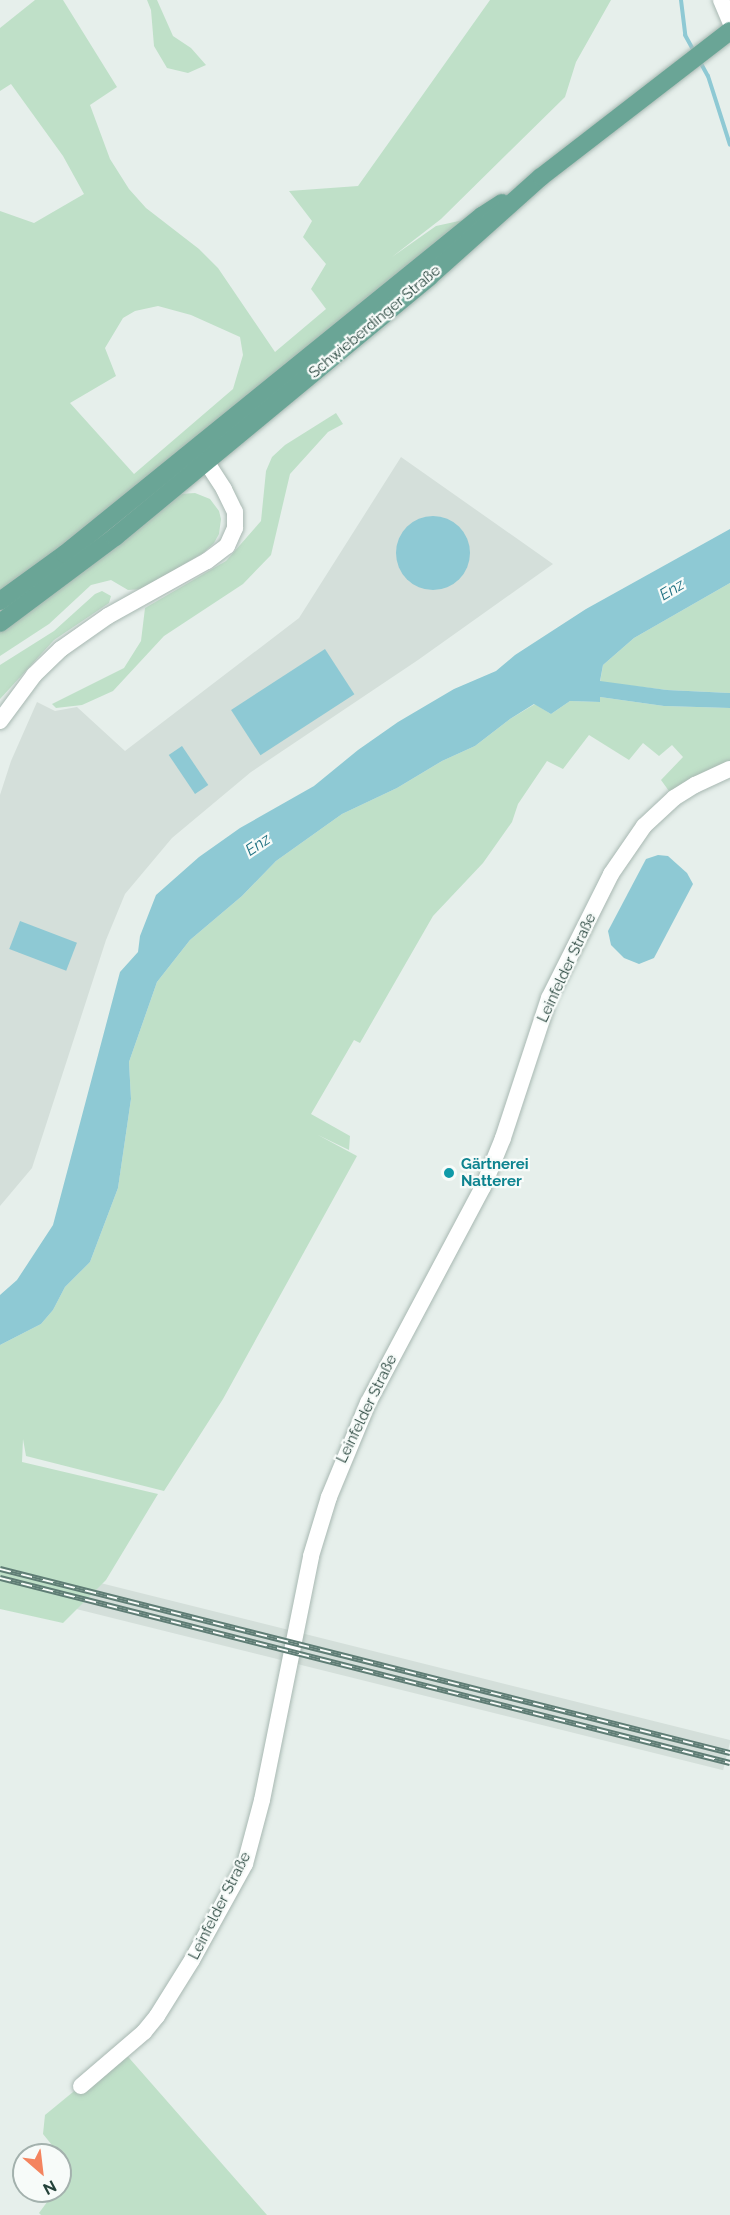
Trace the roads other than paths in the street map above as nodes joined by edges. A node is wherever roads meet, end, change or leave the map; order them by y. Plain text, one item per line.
1 (721, 0) edge
2 (730, 21) edge
3 (730, 31) edge
4 (541, 177) junction
5 (202, 454) junction
6 (0, 601) edge
7 (0, 623) edge
8 (0, 721) edge
9 (730, 769) edge
10 (81, 2086) dead end

1 - 2 street
3 - 4 main road, Schwieberdinger Straße
4 - 5 main road, Schwieberdinger Straße
4 - 5 main road, Schwieberdinger Straße
5 - 6 main road
5 - 7 main road, Schwieberdinger Straße
5 - 8 street
9 - 10 street, Leinfelder Straße

